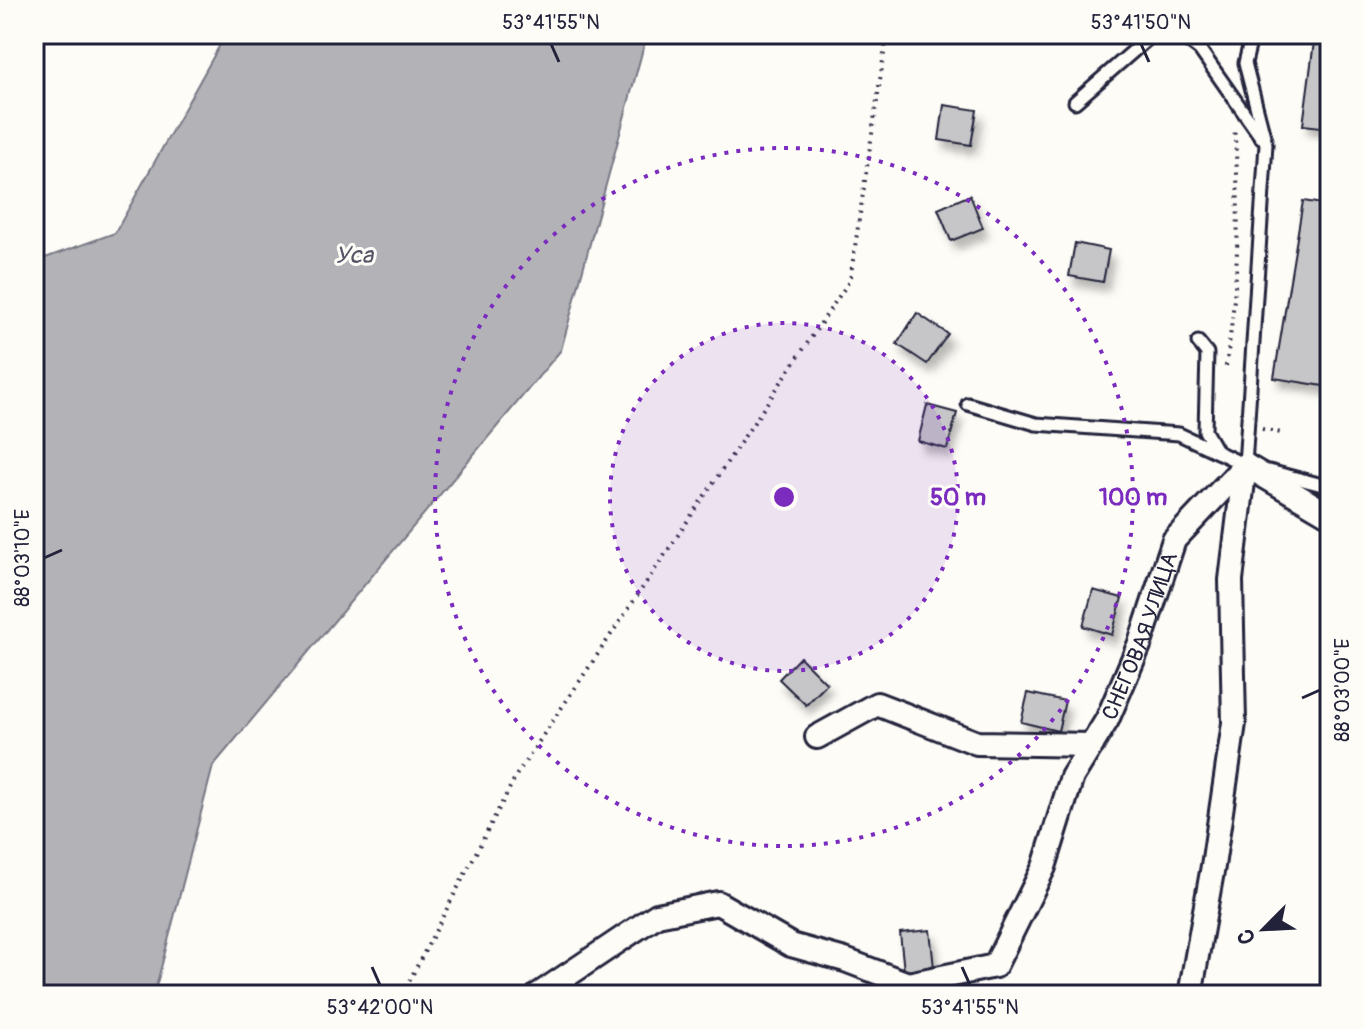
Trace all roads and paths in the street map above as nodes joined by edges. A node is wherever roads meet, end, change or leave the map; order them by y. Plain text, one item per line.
1 (887, 34) edge
2 (1153, 34) edge
3 (1179, 34) edge
4 (1252, 34) edge
5 (1226, 87) junction
6 (1075, 102) dead end
7 (1266, 144) junction
8 (1198, 342) dead end
9 (1224, 379) dead end
10 (968, 404) dead end
11 (1248, 416) junction
12 (1281, 433) dead end
13 (1218, 452) junction
14 (1245, 465) junction
15 (1330, 487) edge
16 (1330, 515) edge
17 (817, 737) dead end
18 (1092, 745) junction
19 (906, 990) edge
20 (402, 995) edge
21 (538, 995) edge
22 (1190, 995) edge

1 - 20 path
2 - 6 lane
3 - 5 lane
4 - 7 lane
5 - 7 lane
5 - 9 path
7 - 11 lane
8 - 13 lane
10 - 13 lane
11 - 12 path
11 - 14 lane
13 - 14 lane
14 - 15 lane
14 - 16 street
14 - 18 street, СНЕГОВАЯ УЛИЦА
14 - 22 street
17 - 18 street
18 - 19 street, СНЕГОВАЯ УЛИЦА
19 - 21 street, СНЕГОВАЯ УЛИЦА

